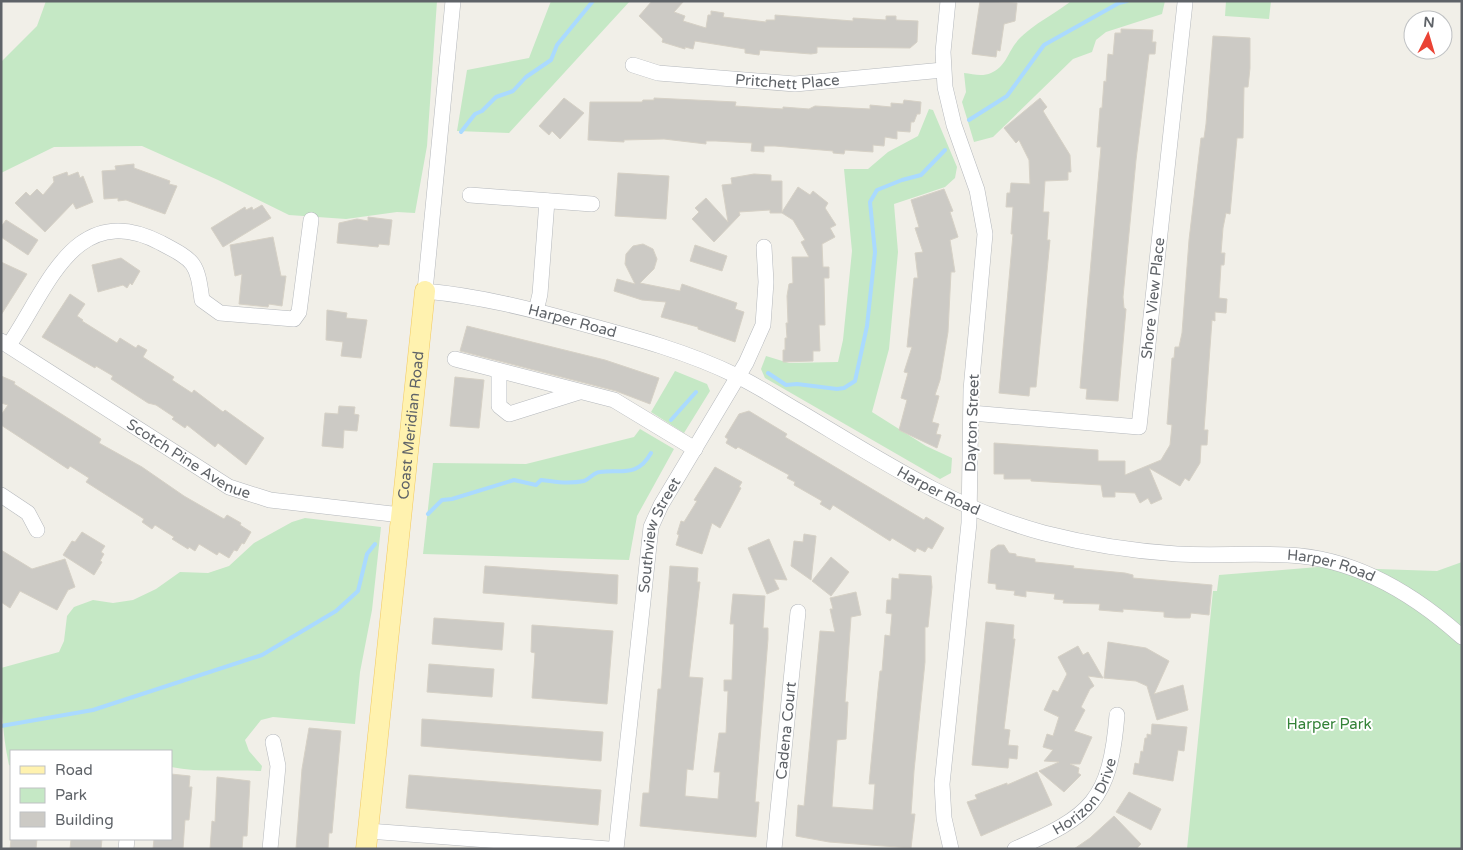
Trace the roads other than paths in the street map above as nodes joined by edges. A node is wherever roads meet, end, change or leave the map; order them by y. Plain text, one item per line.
1 (453, 1) edge
2 (948, 1) edge
3 (1185, 3) dead end
4 (633, 65) dead end
5 (942, 70) junction
6 (470, 195) dead end
7 (546, 201) junction
8 (592, 204) dead end
9 (311, 220) dead end
10 (764, 247) dead end
11 (425, 291) junction
12 (536, 311) junction
13 (5, 343) edge
14 (455, 359) dead end
15 (500, 371) junction
16 (739, 377) junction
17 (579, 392) junction
18 (971, 413) junction
19 (695, 449) junction
20 (1, 495) edge
21 (968, 507) junction
22 (401, 514) junction
23 (37, 530) dead end
24 (798, 612) dead end
25 (1462, 637) edge
26 (1117, 715) dead end
27 (273, 742) dead end
28 (367, 840) edge
29 (270, 849) edge
30 (610, 849) edge
31 (616, 849) edge
32 (774, 849) edge
33 (951, 849) edge
34 (1015, 849) edge

1 - 11 street, Coast Meridian Road
2 - 5 street, Dayton Street
3 - 18 street, Shore View Place
4 - 5 street, Pritchett Place
5 - 18 street, Dayton Street
6 - 7 street
7 - 8 street
7 - 12 street
9 - 13 street
10 - 16 street, Southview Street
11 - 12 street, Harper Road
11 - 22 main road, Coast Meridian Road
12 - 16 street, Harper Road
13 - 22 street, Scotch Pine Avenue
14 - 15 street
15 - 17 street
15 - 17 street
16 - 19 street, Southview Street
16 - 21 street, Harper Road
17 - 19 street
18 - 21 street, Dayton Street
19 - 31 street, Southview Street
20 - 23 street
21 - 25 street, Harper Road
21 - 33 street, Dayton Street
22 - 28 main road, Coast Meridian Road
24 - 32 street, Cadena Court
26 - 34 street, Horizon Drive
27 - 29 street
28 - 30 street

